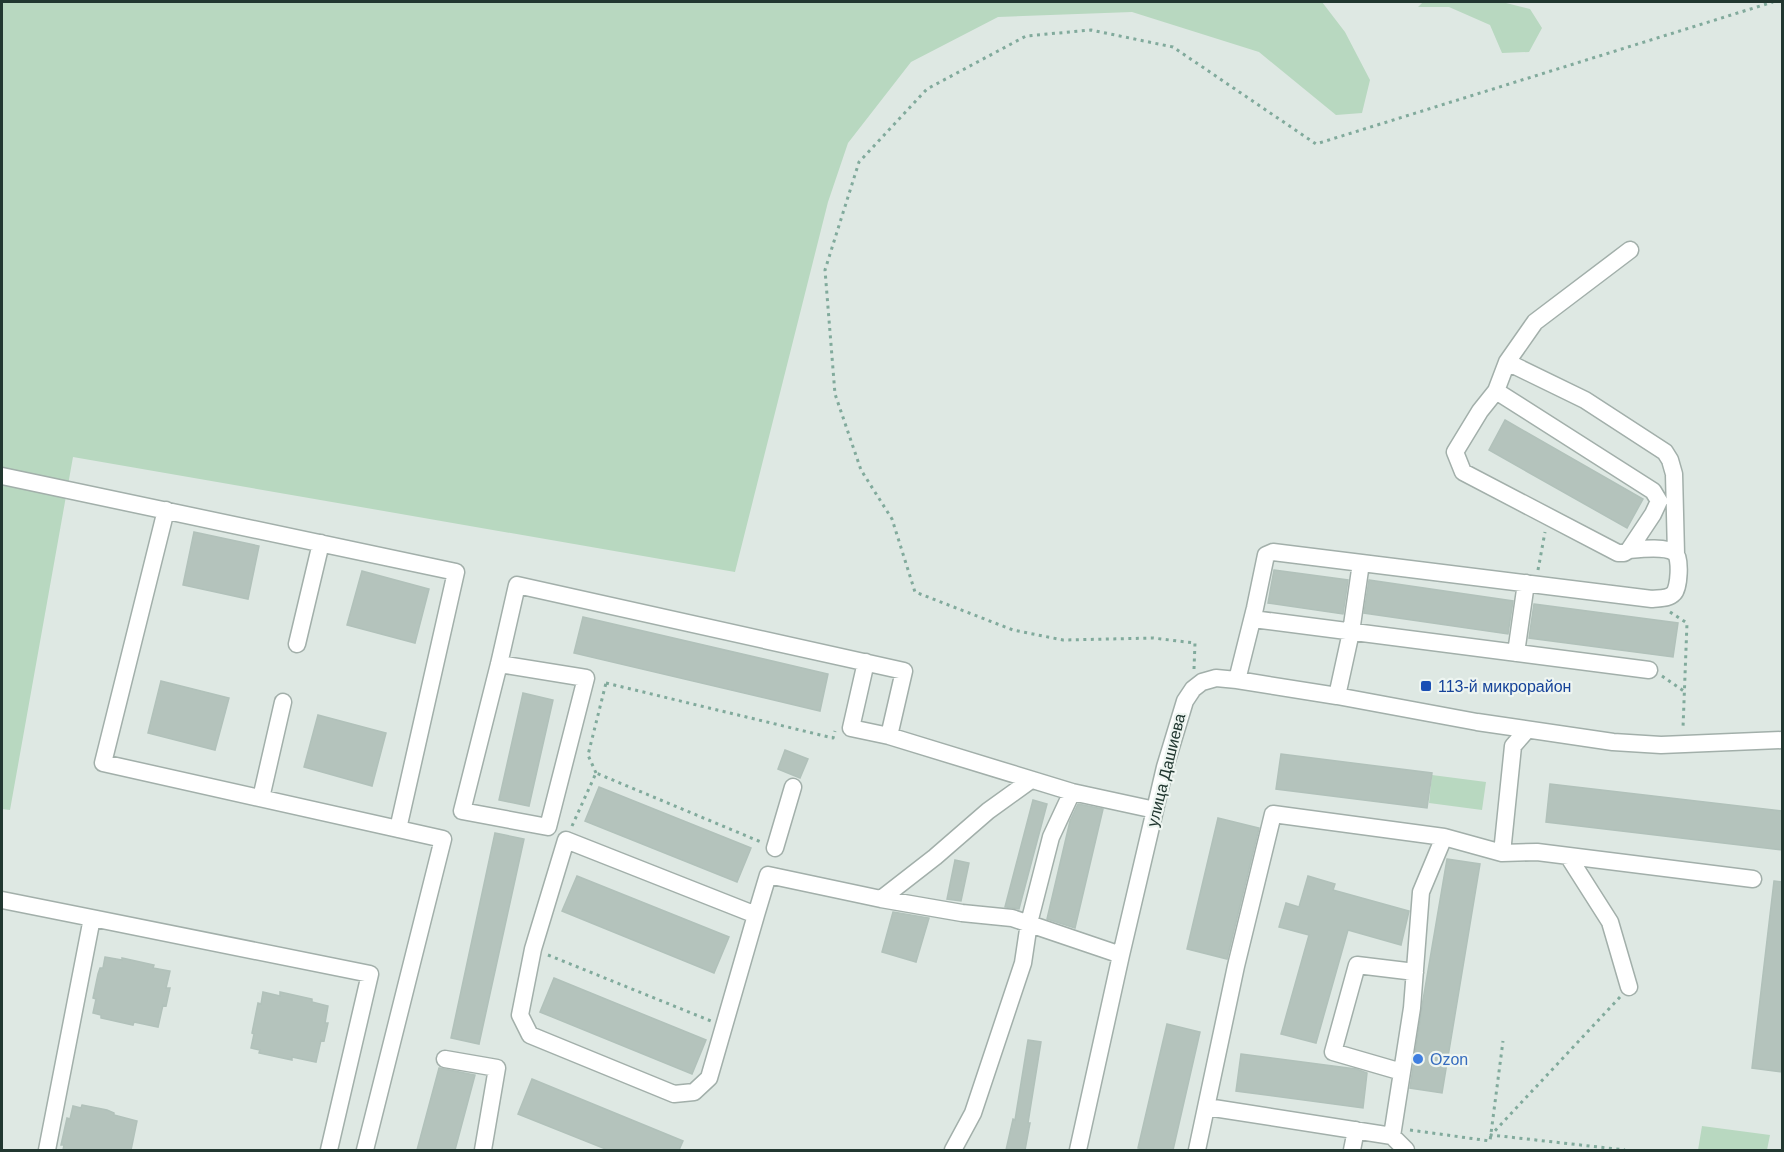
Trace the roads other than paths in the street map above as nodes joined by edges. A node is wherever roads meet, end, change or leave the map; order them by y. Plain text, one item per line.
1 (1630, 250) dead end
2 (1507, 362) junction
3 (1496, 391) junction
4 (2, 476) edge
5 (166, 510) junction
6 (321, 543) junction
7 (1629, 550) junction
8 (1676, 554) junction
9 (1361, 562) junction
10 (1531, 584) junction
11 (1252, 619) junction
12 (1351, 632) junction
13 (297, 644) dead end
14 (1516, 653) junction
15 (866, 662) junction
16 (499, 664) junction
17 (1650, 670) road end
18 (1237, 680) junction
19 (1337, 696) junction
20 (283, 702) dead end
21 (1527, 730) junction
22 (889, 736) junction
23 (1782, 740) edge
24 (1031, 780) junction
25 (793, 787) dead end
26 (1072, 792) junction
27 (261, 798) junction
28 (1155, 810) junction
29 (398, 829) junction
30 (1444, 837) junction
31 (775, 848) road end
32 (1502, 853) junction
33 (1568, 856) junction
34 (1754, 879) dead end
35 (881, 899) junction
36 (2, 900) edge
37 (756, 915) junction
38 (92, 918) junction
39 (1029, 923) junction
40 (1121, 955) junction
41 (1415, 972) junction
42 (1629, 987) road end
43 (445, 1059) dead end
44 (1402, 1072) junction
45 (1207, 1107) junction
46 (1356, 1130) junction
47 (1393, 1132) junction
48 (46, 1150) edge
49 (329, 1150) edge
50 (365, 1150) edge
51 (483, 1150) edge
52 (953, 1150) edge
53 (1078, 1150) edge
54 (1197, 1150) edge
55 (1352, 1150) edge
56 (1406, 1150) edge

1 - 2 street
2 - 3 street
2 - 8 street
3 - 7 street
3 - 7 street
4 - 5 street
5 - 6 street
5 - 27 street
6 - 13 street
6 - 29 street
7 - 8 street
8 - 10 street
9 - 10 street
9 - 11 street
9 - 12 street
10 - 14 street
11 - 12 street
11 - 18 street
12 - 14 street
12 - 19 street
14 - 17 street
15 - 16 street
15 - 22 street
15 - 22 street
16 - 16 street
18 - 19 street
18 - 28 street, улица Дашиева
19 - 21 street
20 - 27 street
21 - 23 street
21 - 32 street
22 - 24 street
24 - 26 street
24 - 35 street
25 - 31 street
26 - 28 street
26 - 39 street
27 - 29 street
28 - 40 street, улица Дашиева
29 - 50 street
30 - 32 street
30 - 41 street
30 - 45 street
32 - 33 street
33 - 34 street
33 - 42 street
35 - 37 street
35 - 39 street
36 - 38 street
37 - 37 street
38 - 48 street
38 - 49 street
39 - 40 street
39 - 52 street
40 - 53 street, улица Дашиева
41 - 44 street
41 - 44 street
43 - 51 street
44 - 47 street
45 - 46 street
45 - 54 street
46 - 47 street
46 - 55 street
47 - 56 street

